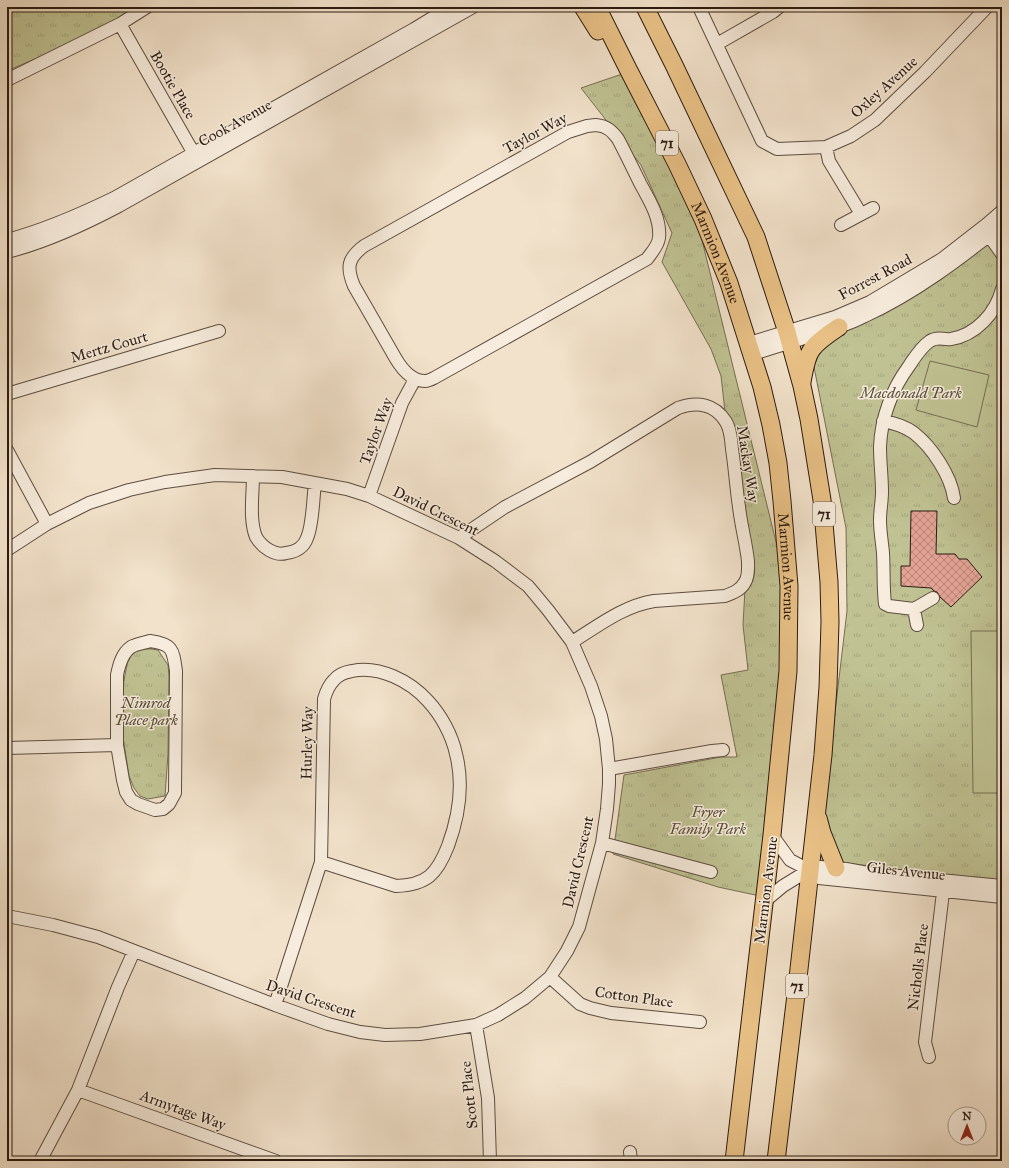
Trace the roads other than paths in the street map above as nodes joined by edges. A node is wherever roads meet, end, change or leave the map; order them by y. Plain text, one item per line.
1 (147, 7) edge
2 (450, 7) edge
3 (473, 7) edge
4 (583, 7) edge
5 (597, 7) edge
6 (645, 7) edge
7 (699, 7) edge
8 (778, 7) edge
9 (987, 7) edge
10 (120, 24) junction
11 (716, 44) junction
12 (628, 69) junction
13 (7, 80) edge
14 (826, 147) junction
15 (196, 157) junction
16 (873, 208) dead end
17 (1002, 211) edge
18 (861, 214) junction
19 (841, 225) dead end
20 (1002, 225) edge
21 (986, 232) junction
22 (7, 240) edge
23 (7, 252) edge
24 (1002, 254) edge
25 (1002, 289) edge
26 (840, 327) junction
27 (220, 331) dead end
28 (788, 337) junction
29 (751, 348) junction
30 (416, 379) junction
31 (802, 386) junction
32 (7, 394) edge
33 (883, 421) junction
34 (7, 450) edge
35 (253, 476) junction
36 (315, 483) junction
37 (369, 496) junction
38 (954, 498) dead end
39 (47, 524) junction
40 (460, 538) junction
41 (7, 550) edge
42 (933, 598) dead end
43 (914, 609) junction
44 (917, 625) dead end
45 (572, 642) junction
46 (116, 745) junction
47 (7, 748) edge
48 (723, 750) dead end
49 (609, 769) junction
50 (816, 810) junction
51 (772, 835) junction
52 (602, 843) junction
53 (321, 862) junction
54 (836, 868) junction
55 (809, 870) junction
56 (712, 872) dead end
57 (944, 886) junction
58 (1002, 886) edge
59 (1002, 897) edge
60 (765, 901) junction
61 (7, 916) edge
62 (134, 952) junction
63 (550, 977) junction
64 (275, 1004) junction
65 (700, 1022) dead end
66 (476, 1025) junction
67 (929, 1057) dead end
68 (78, 1090) junction
69 (40, 1161) edge
70 (276, 1161) edge
71 (490, 1161) edge
72 (734, 1161) edge
73 (776, 1161) edge

1 - 10 street
2 - 15 street, Cook Avenue
3 - 15 street, Cook Avenue
4 - 12 highway
5 - 12 highway, Marmion Avenue / 71
6 - 28 highway, 71
7 - 11 street, Oxley Avenue
8 - 11 street
9 - 14 street, Oxley Avenue
10 - 13 street
10 - 15 street, Bootie Place
11 - 14 street, Oxley Avenue
12 - 29 highway, Marmion Avenue / 71
14 - 18 street
15 - 22 street, Cook Avenue
15 - 23 street, Cook Avenue
16 - 18 street
17 - 21 street, Forrest Road
18 - 19 street
20 - 21 street, Forrest Road
21 - 24 street
21 - 26 street, Forrest Road
21 - 28 street, Forrest Road
25 - 33 street
26 - 28 street, Forrest Road
26 - 31 highway
27 - 32 street, Mertz Court
28 - 29 street, Forrest Road
28 - 31 highway, 71
29 - 51 highway, Marmion Avenue / 71
30 - 30 street, Taylor Way
30 - 37 street, Taylor Way
31 - 50 highway, 71
33 - 38 street
33 - 43 street
34 - 39 street
35 - 36 street, David Crescent
35 - 36 street
35 - 39 street, David Crescent
36 - 37 street, David Crescent
37 - 40 street, David Crescent
39 - 41 street, David Crescent
40 - 45 street, David Crescent
40 - 45 street, Mackay Way
42 - 43 street
43 - 44 street
45 - 49 street, David Crescent
46 - 46 street
46 - 47 street
48 - 49 street
49 - 52 street, David Crescent
50 - 54 highway
50 - 55 highway, 71
51 - 55 street, Giles Avenue
51 - 60 highway, Marmion Avenue / 71
52 - 56 street
52 - 63 street, David Crescent
53 - 53 street, Hurley Way
53 - 64 street, Hurley Way
54 - 55 street, Giles Avenue
54 - 57 street, Giles Avenue
55 - 57 street, Giles Avenue
55 - 60 street, Giles Avenue
55 - 73 highway, 71
57 - 58 street, Giles Avenue
57 - 59 street, Giles Avenue
57 - 67 street, Nicholls Place
60 - 72 highway, Marmion Avenue / 71
61 - 62 street, David Crescent
62 - 64 street, David Crescent
62 - 68 street
63 - 65 street, Cotton Place
63 - 66 street, David Crescent
64 - 66 street, David Crescent
66 - 71 street, Scott Place
68 - 69 street
68 - 70 street, Armytage Way

